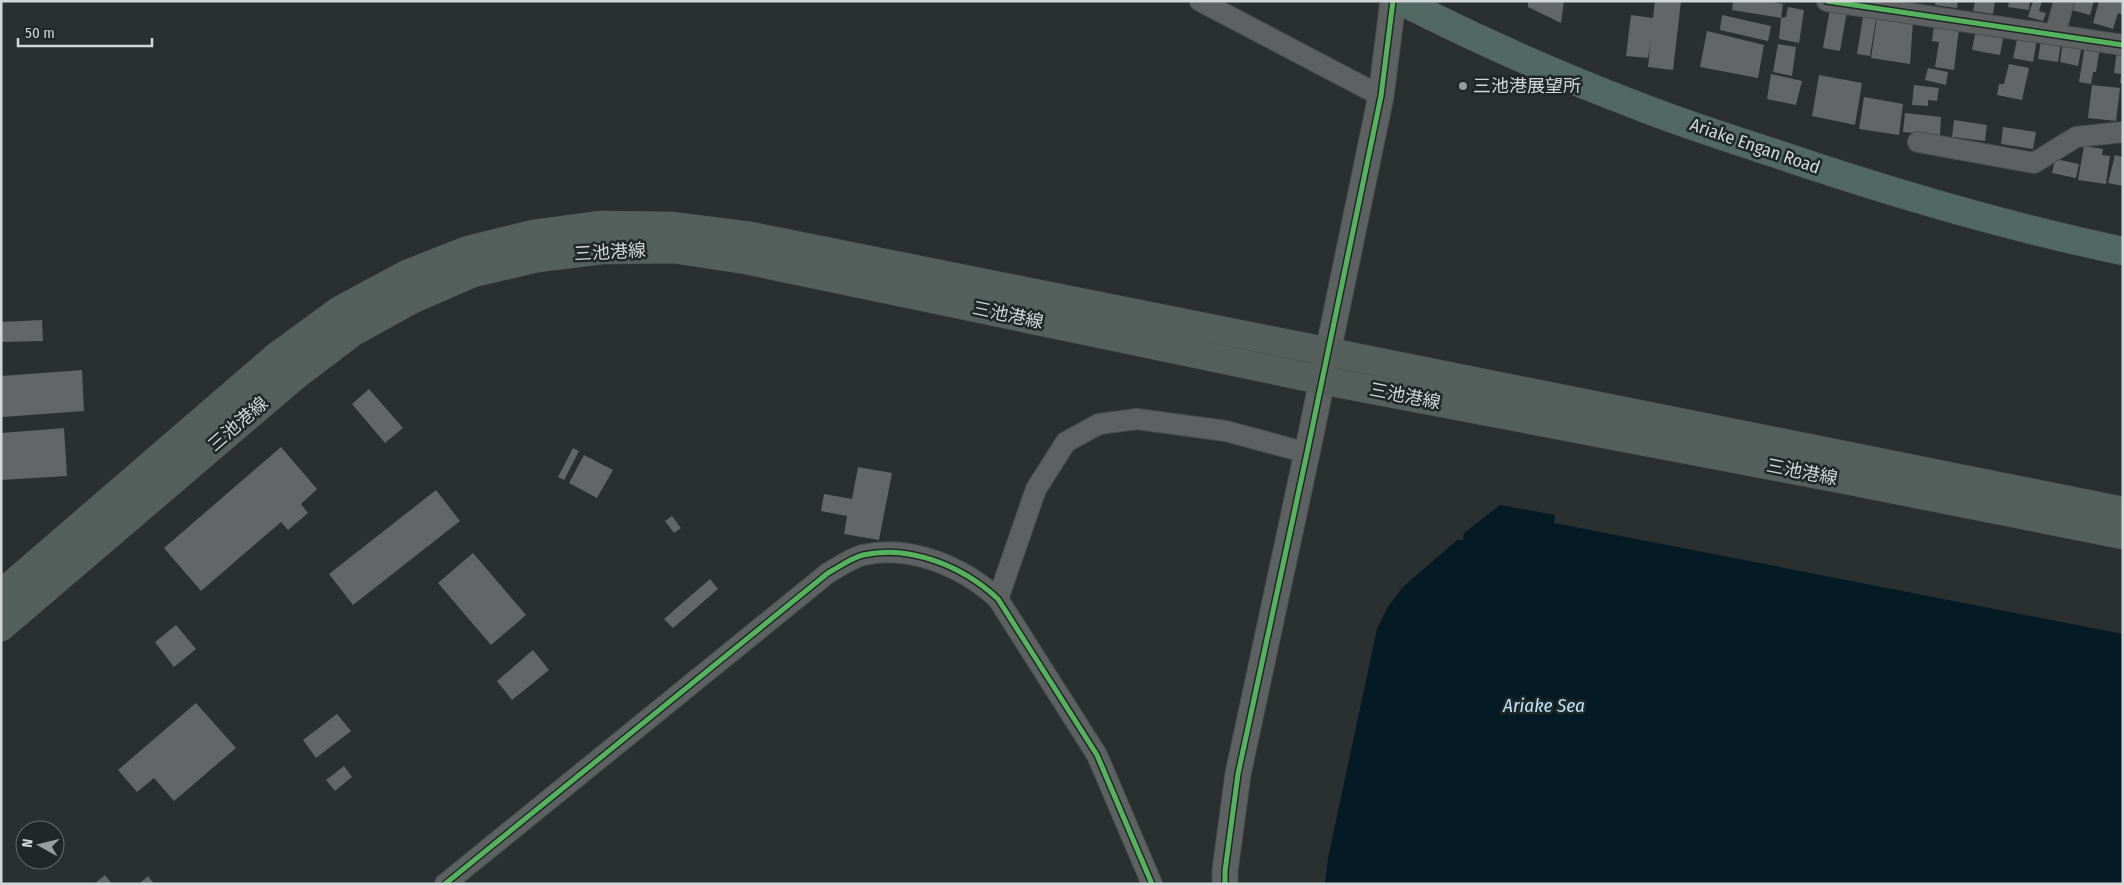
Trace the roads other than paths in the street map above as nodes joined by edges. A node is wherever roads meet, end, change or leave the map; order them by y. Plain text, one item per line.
1 (1200, 1) edge
2 (1393, 1) edge
3 (1401, 1) edge
4 (1827, 1) edge
5 (2064, 1) edge
6 (1926, 8) edge
7 (2055, 34) junction
8 (2123, 44) edge
9 (1381, 96) junction
10 (2123, 132) edge
11 (1918, 142) dead end
12 (2123, 251) edge
13 (1327, 352) junction
14 (1321, 380) junction
15 (1307, 453) junction
16 (2123, 510) edge
17 (2123, 535) edge
18 (1, 594) edge
19 (998, 599) junction
20 (1, 626) edge
21 (445, 884) edge
22 (1152, 884) edge
23 (1226, 884) edge

1 - 9 street
2 - 9 street
3 - 12 highway, Ariake Engan Road
4 - 6 street
5 - 7 street
6 - 7 street
7 - 8 street
9 - 13 street
10 - 11 street
13 - 14 street
13 - 16 main road, 三池港線
13 - 18 main road, 三池港線
14 - 15 street
14 - 17 main road, 三池港線
14 - 20 main road, 三池港線
15 - 19 street
15 - 23 street
19 - 21 street
19 - 22 street

